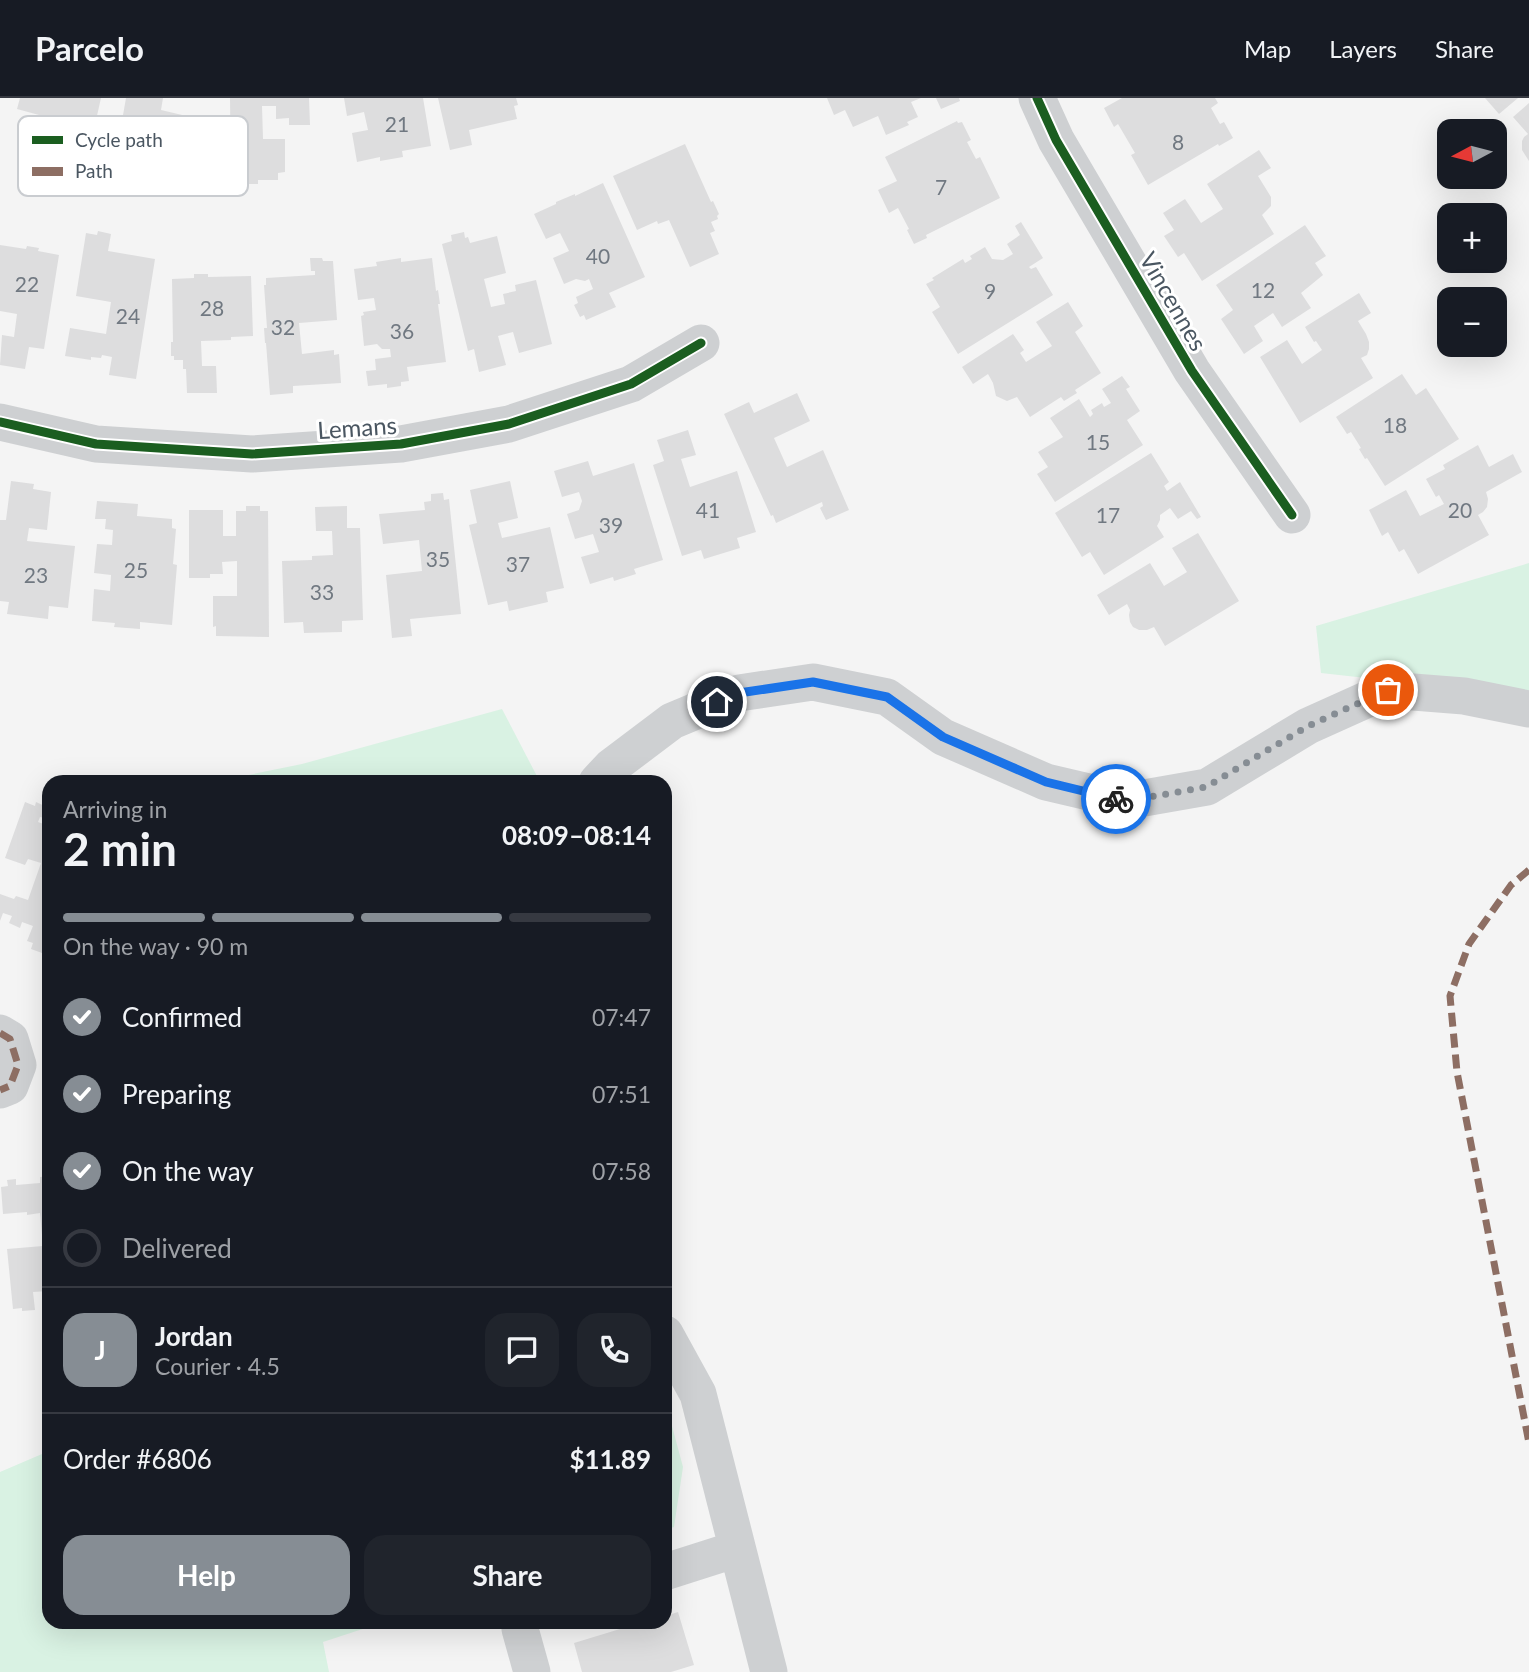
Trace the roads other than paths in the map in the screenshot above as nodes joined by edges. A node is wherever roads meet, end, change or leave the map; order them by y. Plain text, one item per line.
1 (1037, 98) edge
2 (701, 343) dead end
3 (0, 422) edge
4 (1292, 515) dead end
5 (1529, 709) edge
6 (604, 775) edge
7 (0, 1033) edge
8 (0, 1090) edge
9 (672, 1347) edge
10 (737, 1549) junction
11 (672, 1570) edge
12 (520, 1629) edge
13 (532, 1672) edge
14 (769, 1672) edge

1 - 4 street, Vincennes
2 - 3 street, Lemans
5 - 6 street
7 - 8 street
9 - 10 street
10 - 11 street
10 - 14 street
12 - 13 street

